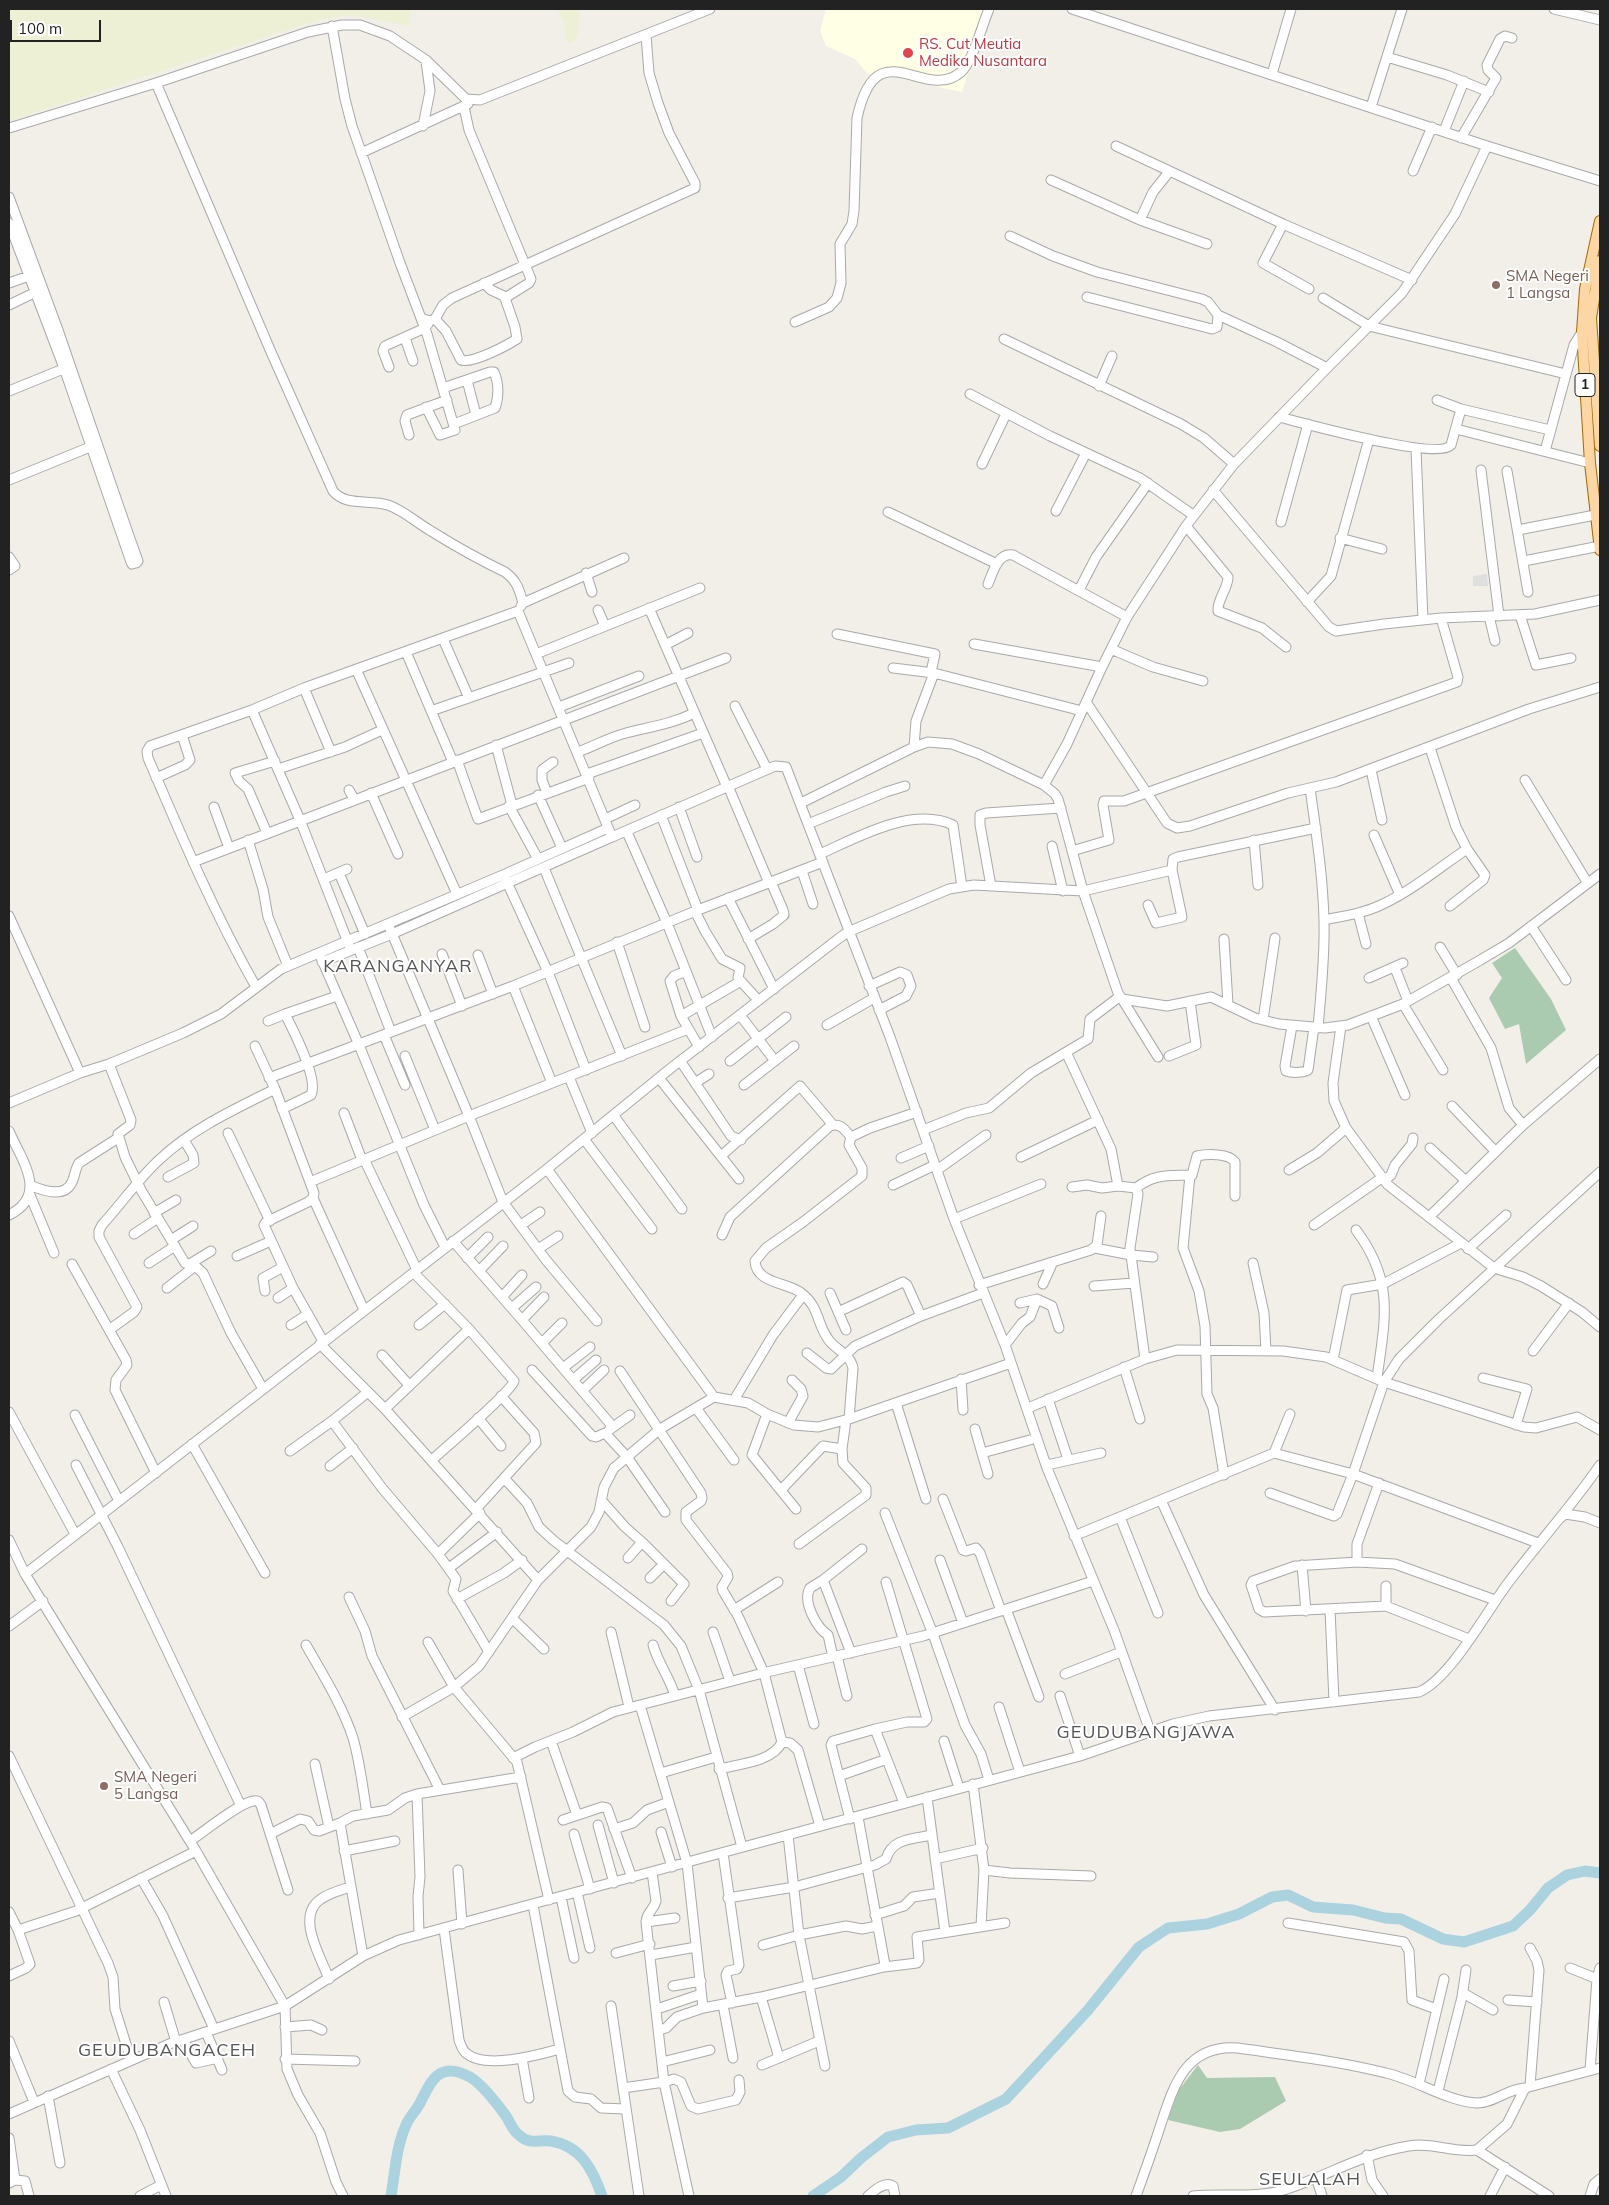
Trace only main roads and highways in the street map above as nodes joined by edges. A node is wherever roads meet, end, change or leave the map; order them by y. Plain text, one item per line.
1 (1600, 220) edge
2 (1600, 261) edge
3 (1600, 446) edge
4 (1600, 547) edge

1 - 4 main road, 1
2 - 3 main road, 1

